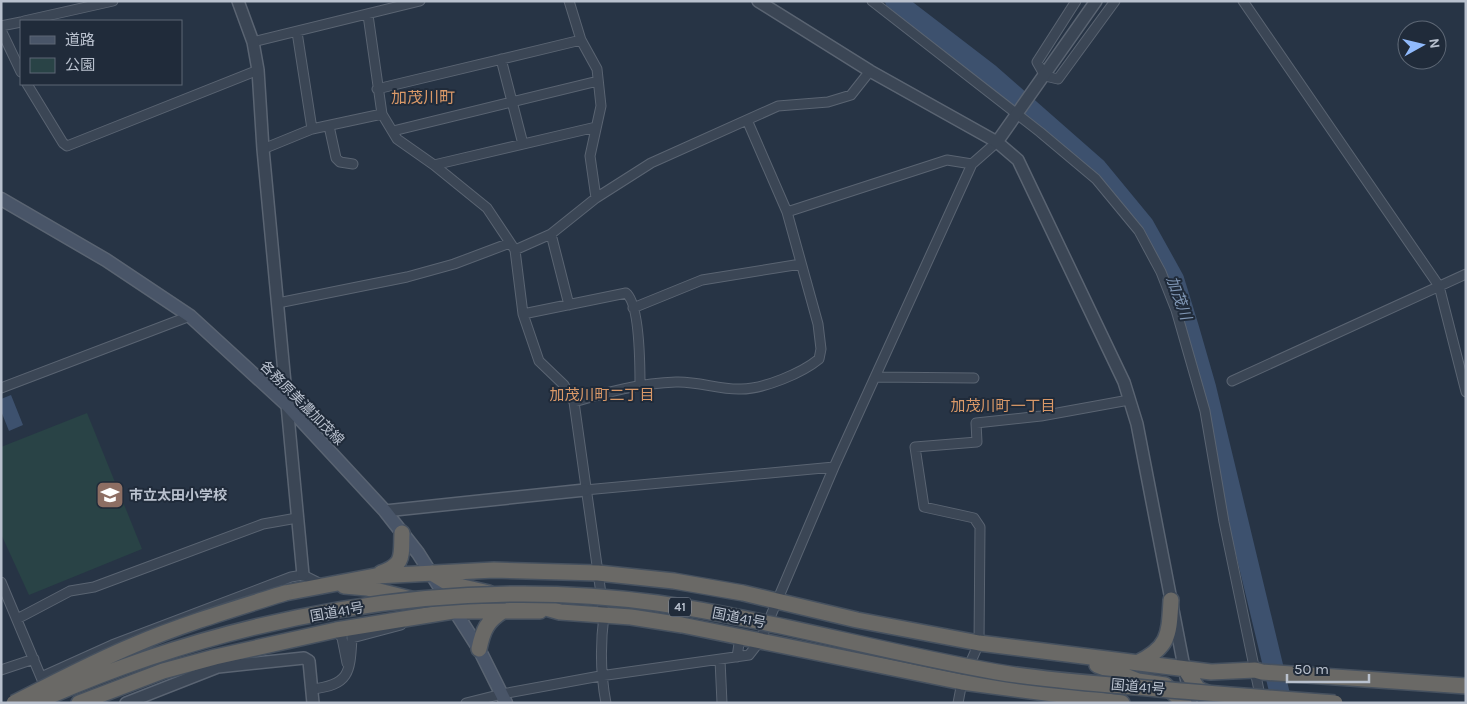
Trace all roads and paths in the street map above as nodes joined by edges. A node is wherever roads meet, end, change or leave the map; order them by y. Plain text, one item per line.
1 (113, 1) edge
2 (238, 1) edge
3 (420, 1) edge
4 (569, 1) edge
5 (758, 1) edge
6 (872, 1) edge
7 (1076, 1) edge
8 (1096, 1) edge
9 (1115, 1) edge
10 (1243, 1) edge
11 (388, 5) edge
12 (368, 15) junction
13 (32, 20) edge
14 (20, 23) edge
15 (1, 28) edge
16 (297, 32) junction
17 (581, 40) junction
18 (253, 42) junction
19 (501, 59) junction
20 (20, 70) edge
21 (258, 70) junction
22 (870, 71) junction
23 (598, 81) junction
24 (1042, 81) junction
25 (28, 85) edge
26 (377, 89) junction
27 (512, 102) junction
28 (1018, 112) junction
29 (382, 114) junction
30 (747, 120) junction
31 (329, 126) junction
32 (596, 127) junction
33 (312, 130) junction
34 (393, 131) junction
35 (997, 142) junction
36 (523, 144) junction
37 (263, 149) junction
38 (353, 164) dead end
39 (972, 164) junction
40 (434, 165) junction
41 (596, 198) junction
42 (1, 199) edge
43 (788, 212) junction
44 (551, 234) junction
45 (512, 246) junction
46 (801, 264) junction
47 (1466, 274) edge
48 (1439, 286) junction
49 (278, 303) junction
50 (569, 305) junction
51 (633, 308) junction
52 (523, 314) junction
53 (190, 316) junction
54 (877, 377) junction
55 (974, 378) dead end
56 (1232, 380) dead end
57 (640, 386) junction
58 (1, 388) edge
59 (1466, 392) edge
60 (1130, 400) junction
61 (574, 402) junction
62 (286, 404) junction
63 (834, 467) junction
64 (585, 490) junction
65 (385, 511) junction
66 (297, 518) junction
67 (402, 534) junction
68 (432, 573) junction
69 (598, 573) junction
70 (303, 575) junction
71 (375, 576) junction
72 (1, 582) edge
73 (323, 585) junction
74 (777, 600) junction
75 (1171, 600) junction
76 (453, 611) junction
77 (504, 611) junction
78 (560, 612) junction
79 (604, 615) junction
80 (413, 616) junction
81 (17, 619) junction
82 (336, 630) junction
83 (740, 637) junction
84 (760, 641) junction
85 (979, 643) junction
86 (478, 649) junction
87 (1042, 651) junction
88 (736, 657) junction
89 (34, 659) junction
90 (720, 660) junction
91 (1137, 663) junction
92 (1185, 669) junction
93 (1, 670) edge
94 (1260, 670) junction
95 (1289, 670) junction
96 (348, 671) junction
97 (600, 676) junction
98 (41, 677) junction
99 (1466, 677) edge
100 (962, 682) junction
101 (1466, 686) edge
102 (312, 688) junction
103 (504, 698) edge
104 (14, 703) edge
105 (34, 703) edge
106 (51, 703) edge
107 (60, 703) edge
108 (79, 703) edge
109 (126, 703) edge
110 (313, 703) edge
111 (466, 703) edge
112 (606, 703) edge
113 (722, 703) edge
114 (958, 703) edge
115 (1122, 703) edge
116 (1184, 703) edge
117 (1191, 703) edge
118 (1231, 703) edge
119 (1246, 703) edge
120 (1262, 703) edge
121 (1335, 703) edge

1 - 13 street
2 - 18 street
3 - 11 street
4 - 17 street
5 - 22 street
6 - 28 street
7 - 24 street
8 - 24 street
9 - 24 street
10 - 48 street
11 - 12 street
12 - 16 street
12 - 26 street
14 - 15 street
15 - 20 street
16 - 18 street
16 - 33 street
17 - 19 street
17 - 23 street
18 - 21 street
19 - 26 street
19 - 27 street
21 - 25 street
21 - 37 street
22 - 30 street
22 - 35 street
23 - 27 street
23 - 32 street
24 - 28 street
26 - 29 street
27 - 34 street
27 - 36 street
28 - 35 street
28 - 94 street
29 - 31 street
29 - 34 street
30 - 41 street
30 - 43 street
31 - 33 street
31 - 38 street
32 - 36 street
32 - 41 street
33 - 37 street
34 - 40 street
35 - 39 street
35 - 60 street
36 - 40 street
37 - 49 street
39 - 43 street
39 - 54 street
40 - 45 street
41 - 44 street
42 - 53 main road, 各務原美濃加茂線
43 - 46 street
44 - 45 street
44 - 50 street
45 - 49 street
45 - 52 street
46 - 51 street
46 - 57 street
47 - 48 street
48 - 56 street
48 - 59 street
49 - 62 street
50 - 51 street
50 - 52 street
51 - 57 street
52 - 61 street
53 - 58 street
53 - 62 main road, 各務原美濃加茂線
54 - 55 street
54 - 63 street
57 - 61 street
60 - 75 street
60 - 85 street
61 - 64 street
62 - 65 main road, 各務原美濃加茂線
62 - 66 street
63 - 64 street
63 - 74 street
64 - 65 street
64 - 69 street
65 - 67 main road, 各務原美濃加茂線
66 - 70 street
66 - 81 street
67 - 68 main road, 各務原美濃加茂線
67 - 71 highway
68 - 69 highway
68 - 71 highway
68 - 76 main road, 各務原美濃加茂線
68 - 78 highway
69 - 74 highway
69 - 79 street
70 - 73 street
70 - 98 street
71 - 73 highway
72 - 81 street
73 - 76 highway
73 - 104 highway, bridge
74 - 84 street
74 - 85 highway
75 - 91 highway
75 - 92 street
76 - 77 highway
76 - 80 highway
76 - 86 main road, 各務原美濃加茂線
77 - 78 highway
77 - 86 highway
78 - 79 highway
79 - 83 highway
79 - 97 street
80 - 82 highway
80 - 96 street
81 - 89 street
82 - 96 street
82 - 108 highway
83 - 84 highway
83 - 88 street
84 - 88 street
84 - 100 highway
85 - 87 highway
85 - 100 street
86 - 103 main road, 各務原美濃加茂線
87 - 91 highway
87 - 116 highway
88 - 90 street
89 - 93 street
89 - 98 street
90 - 97 street
90 - 113 street
91 - 92 highway
92 - 94 highway
92 - 117 street
92 - 118 highway
94 - 95 highway
94 - 120 street
95 - 99 highway
95 - 101 highway
96 - 102 street
97 - 103 street
97 - 112 street
98 - 106 street
100 - 114 street
100 - 115 highway
102 - 109 street
102 - 110 street
103 - 111 street
105 - 121 highway, 国道41号 / 41, bridge
107 - 119 highway, 国道41号 / 41

